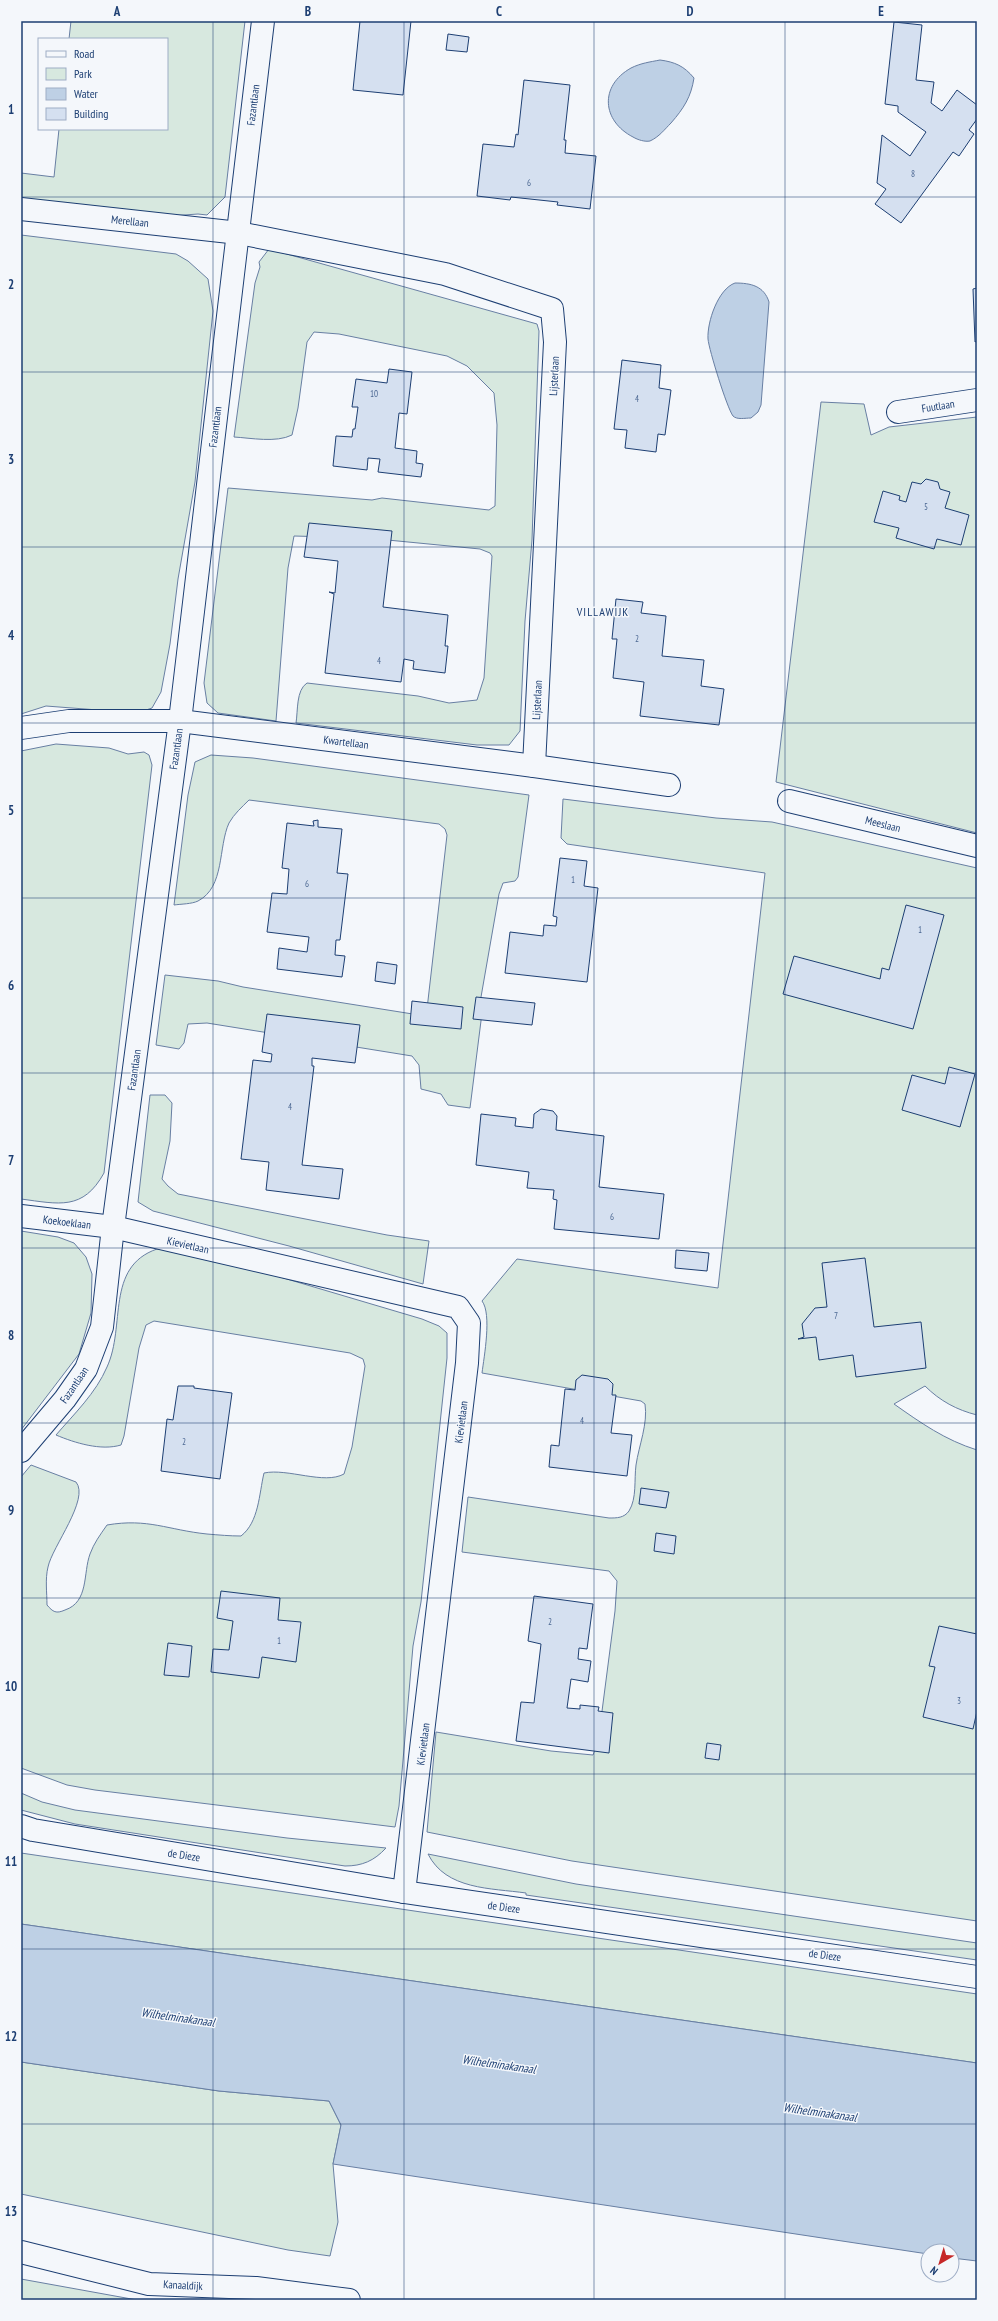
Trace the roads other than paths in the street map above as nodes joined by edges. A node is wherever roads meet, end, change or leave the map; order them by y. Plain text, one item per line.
1 (263, 21) edge
2 (21, 209) edge
3 (239, 233) junction
4 (977, 400) edge
5 (898, 412) dead end
6 (180, 721) junction
7 (21, 728) edge
8 (534, 766) junction
9 (669, 786) dead end
10 (789, 801) dead end
11 (977, 846) edge
12 (21, 1216) edge
13 (113, 1227) junction
14 (21, 1451) edge
15 (25, 1829) edge
16 (404, 1892) junction
17 (977, 1977) edge
18 (21, 2252) edge
19 (349, 2300) edge

1 - 3 street, Fazantlaan
2 - 3 street, Merellaan
3 - 6 street, Fazantlaan
3 - 8 street, Lijsterlaan
4 - 5 street, Fuutlaan
6 - 7 street, Kwartellaan
6 - 8 street, Kwartellaan
6 - 13 street, Fazantlaan
8 - 9 street, Kwartellaan
10 - 11 street, Meeslaan
12 - 13 street, Koekoeklaan
13 - 14 street, Fazantlaan
13 - 16 street, Kievietlaan
15 - 16 street, de Dieze
16 - 17 street, de Dieze
18 - 19 street, Kanaaldijk

